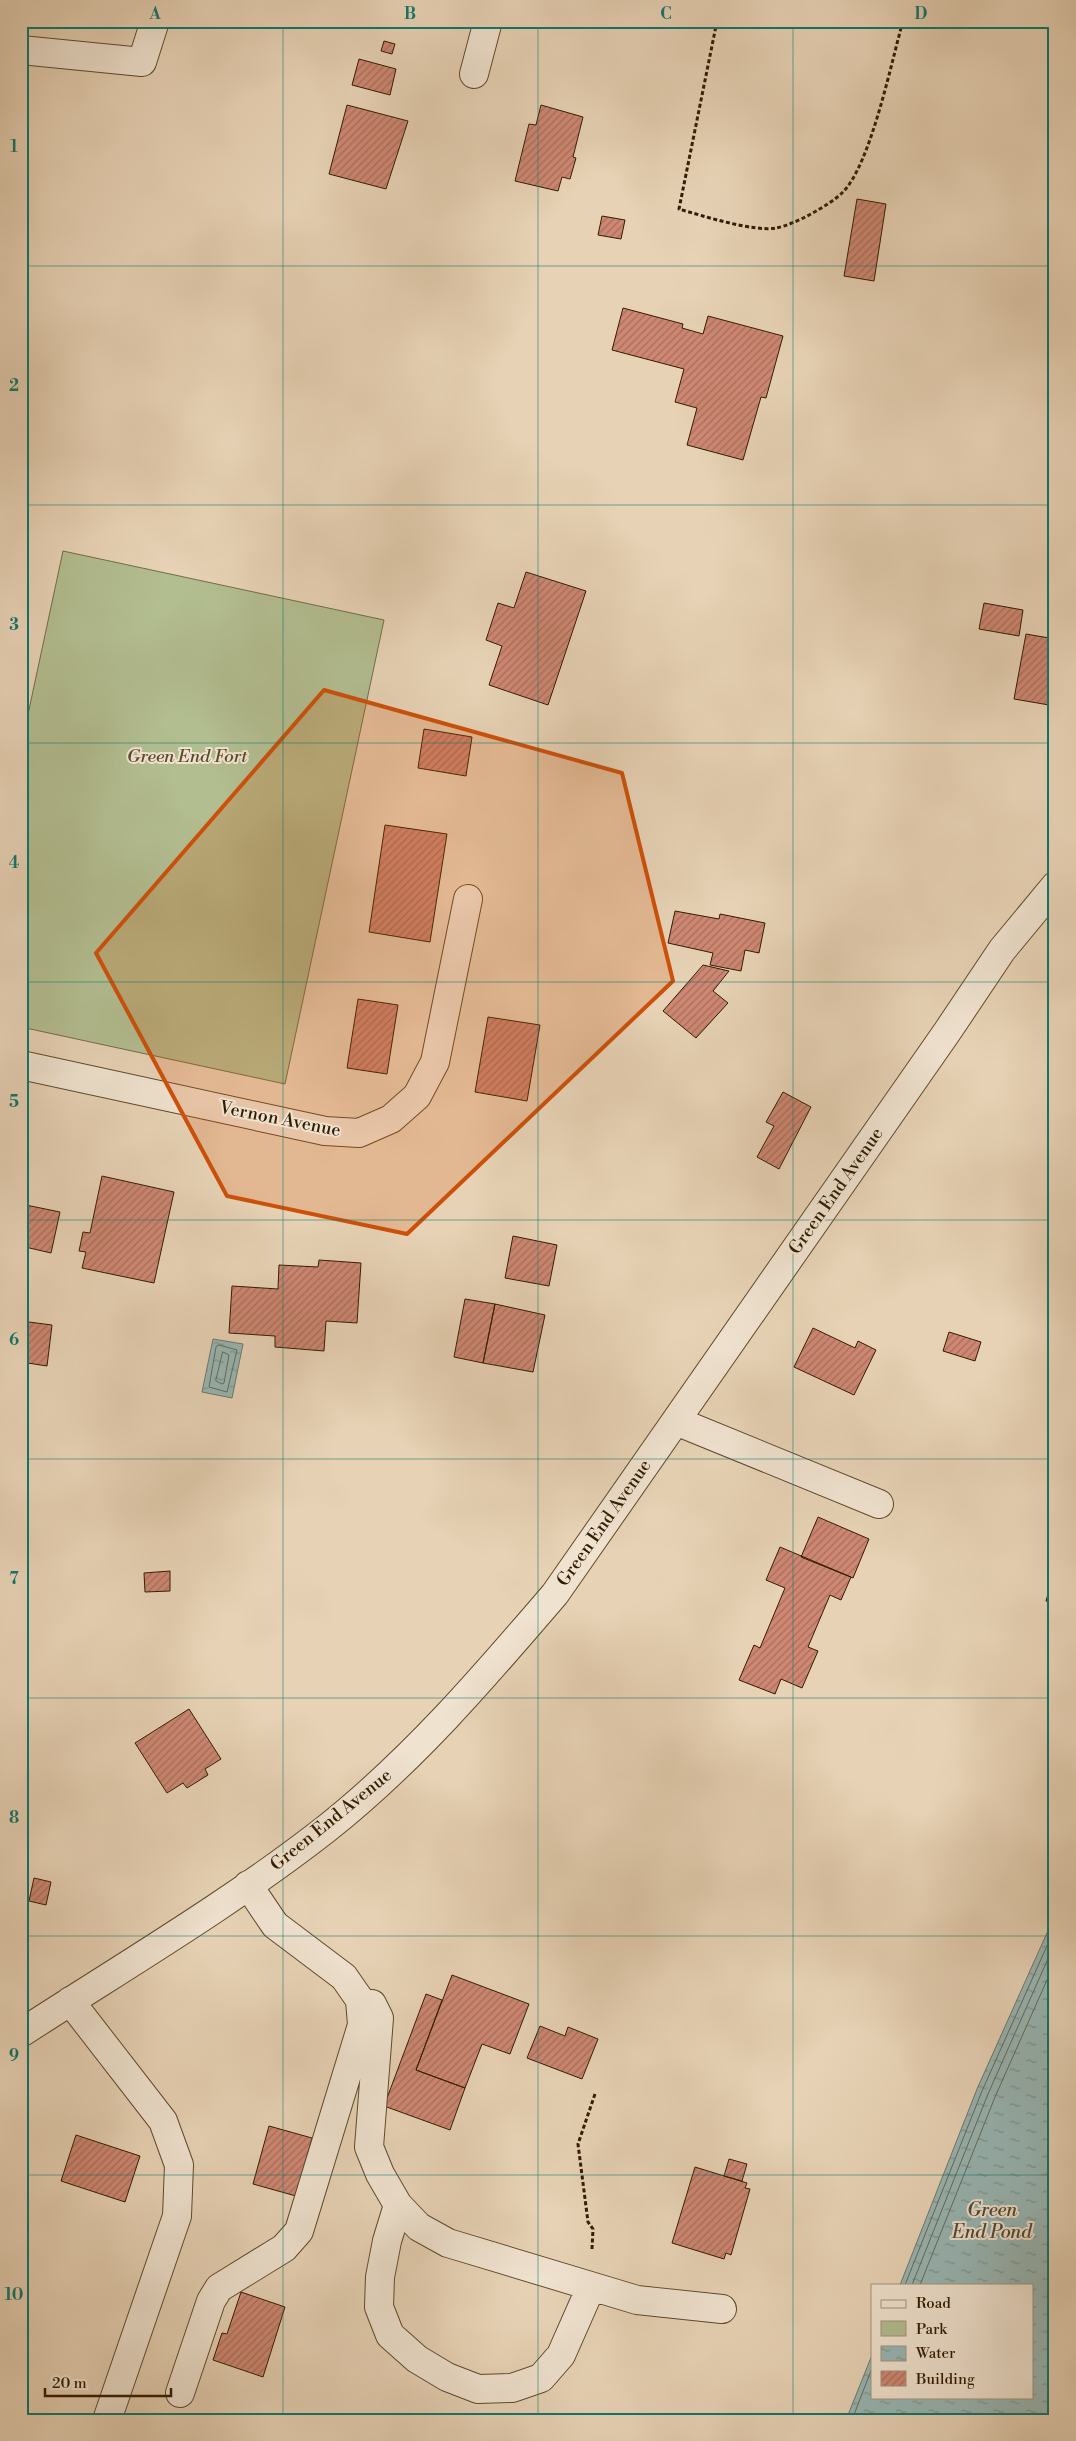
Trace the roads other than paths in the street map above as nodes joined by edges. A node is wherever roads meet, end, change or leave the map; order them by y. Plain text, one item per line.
1 (155, 21) edge
2 (488, 21) edge
3 (21, 50) edge
4 (474, 74) dead end
5 (1055, 886) edge
6 (468, 899) dead end
7 (21, 1064) edge
8 (676, 1421) junction
9 (878, 1504) dead end
10 (248, 1885) junction
11 (344, 1977) junction
12 (70, 2001) junction
13 (21, 2033) edge
14 (398, 2204) junction
15 (591, 2287) junction
16 (722, 2309) dead end
17 (180, 2393) dead end
18 (107, 2420) edge

1 - 3 street
2 - 4 street
5 - 8 street, Green End Avenue
6 - 7 street, Vernon Avenue
8 - 9 street
8 - 10 street, Green End Avenue
10 - 11 street
10 - 12 street, Green End Avenue
11 - 14 street
11 - 17 street
12 - 13 street, Green End Avenue
12 - 18 street
14 - 15 street
14 - 15 street
15 - 16 street

